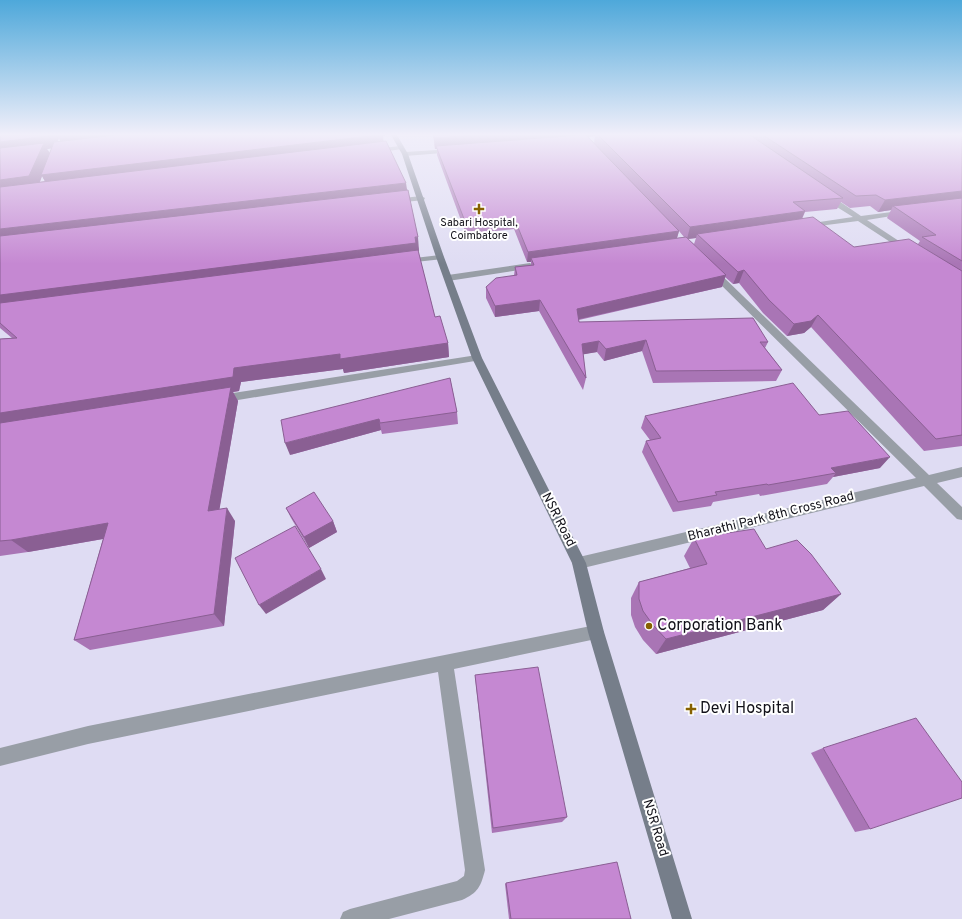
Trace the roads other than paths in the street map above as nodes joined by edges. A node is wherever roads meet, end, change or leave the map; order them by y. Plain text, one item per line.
1 (413, 178) edge
2 (819, 191) edge
3 (421, 198) junction
4 (390, 202) edge
5 (910, 212) edge
6 (858, 218) junction
7 (795, 228) edge
8 (916, 256) edge
9 (440, 257) junction
10 (400, 262) edge
11 (535, 265) edge
12 (707, 266) edge
13 (448, 278) junction
14 (477, 358) junction
15 (211, 401) edge
16 (962, 472) edge
17 (926, 480) junction
18 (962, 515) edge
19 (579, 563) junction
20 (596, 632) junction
21 (446, 663) junction
22 (0, 756) edge
23 (350, 919) edge
24 (682, 919) edge

1 - 3 main road, NSR Road
2 - 6 street
3 - 4 street
3 - 9 main road, NSR Road
5 - 6 street
6 - 7 street
6 - 8 street
9 - 10 street
9 - 13 main road, NSR Road
11 - 13 street
12 - 17 street
13 - 14 main road, NSR Road
14 - 15 street
14 - 19 main road, NSR Road
16 - 17 street, Bharathi Park 8th Cross Road
17 - 18 street
17 - 19 street, Bharathi Park 8th Cross Road
19 - 20 main road, NSR Road
20 - 21 street
20 - 24 main road, NSR Road
21 - 22 street
21 - 23 street

